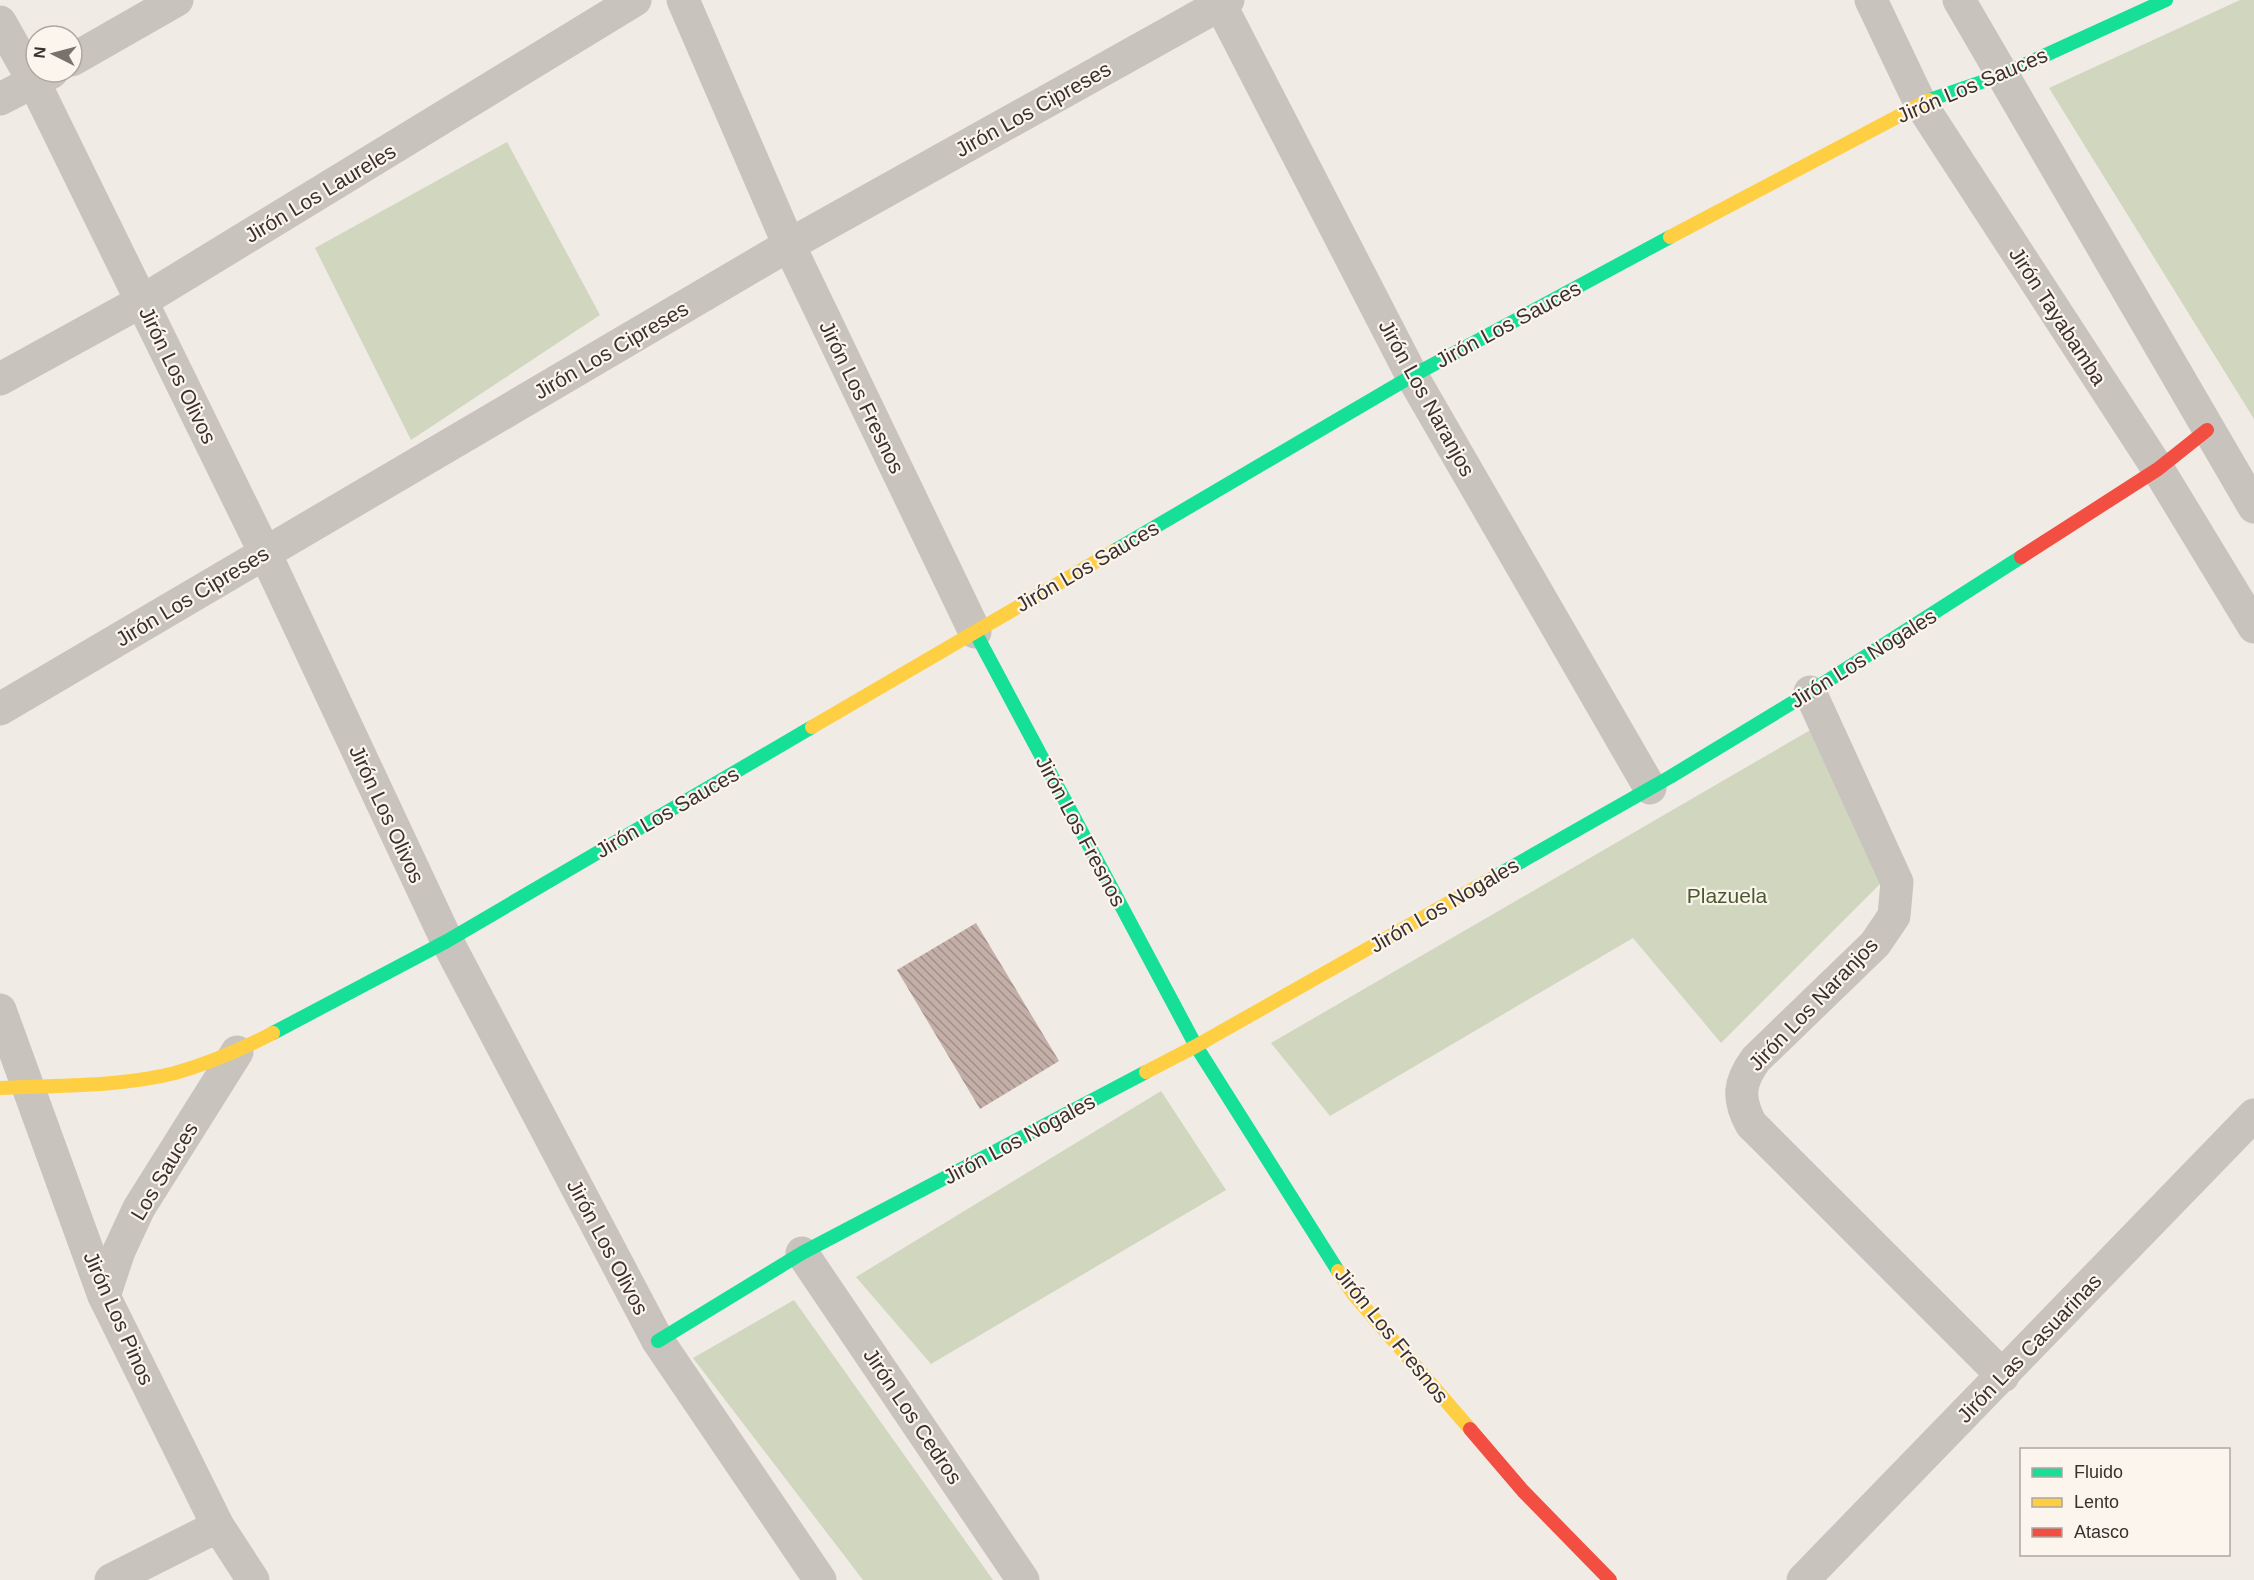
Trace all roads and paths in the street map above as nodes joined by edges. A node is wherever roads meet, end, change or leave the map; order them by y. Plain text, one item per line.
1 (177, 0) edge
2 (635, 0) edge
3 (683, 0) edge
4 (1871, 0) edge
5 (1959, 0) edge
6 (2166, 0) edge
7 (1222, 2) edge
8 (0, 22) edge
9 (24, 53) edge
10 (84, 53) edge
11 (2002, 75) junction
12 (29, 84) edge
13 (46, 84) edge
14 (0, 99) edge
15 (1920, 103) junction
16 (789, 245) junction
17 (142, 301) junction
18 (1412, 376) junction
19 (0, 379) edge
20 (2207, 430) junction
21 (2158, 470) junction
22 (2254, 507) edge
23 (265, 553) junction
24 (2254, 627) edge
25 (975, 632) junction
26 (1810, 692) junction
27 (0, 709) edge
28 (1650, 788) junction
29 (447, 941) junction
30 (0, 1010) edge
31 (1196, 1046) junction
32 (237, 1052) junction
33 (14, 1087) edge
34 (2254, 1114) edge
35 (802, 1253) junction
36 (104, 1296) junction
37 (658, 1341) junction
38 (2003, 1376) junction
39 (218, 1526) junction
40 (111, 1580) edge
41 (253, 1580) edge
42 (820, 1580) edge
43 (1023, 1580) edge
44 (1610, 1580) edge
45 (1803, 1580) edge

1 - 10 street
2 - 17 street, Jirón Los Laureles
3 - 16 street, Jirón Los Fresnos
4 - 15 street, Jirón Tayabamba
5 - 11 street
6 - 11 street, Jirón Los Sauces
7 - 16 street, Jirón Los Cipreses
7 - 18 street, Jirón Los Naranjos
8 - 9 street, Jirón Los Olivos
11 - 15 street, Jirón Los Sauces
11 - 20 street
12 - 14 street
13 - 17 street, Jirón Los Olivos
15 - 18 street, Jirón Los Sauces
15 - 21 street, Jirón Tayabamba
16 - 23 street, Jirón Los Cipreses
16 - 25 street, Jirón Los Fresnos
17 - 19 street, Jirón Los Laureles
17 - 23 street, Jirón Los Olivos
18 - 25 street, Jirón Los Sauces
18 - 28 street, Jirón Los Naranjos
20 - 21 street, Jirón Los Nogales
20 - 22 street
21 - 24 street, Jirón Tayabamba
21 - 26 street, Jirón Los Nogales
23 - 27 street, Jirón Los Cipreses
23 - 29 street, Jirón Los Olivos
25 - 29 street, Jirón Los Sauces
25 - 31 street, Jirón Los Fresnos
26 - 28 street, Jirón Los Nogales
26 - 38 street, Jirón Los Naranjos
28 - 31 street, Jirón Los Nogales
29 - 32 street, Jirón Los Sauces
29 - 37 street, Jirón Los Olivos
30 - 33 street, Jirón Los Pinos
31 - 35 street, Jirón Los Nogales
31 - 44 street, Jirón Los Fresnos
32 - 33 street, Jirón Los Sauces
32 - 36 street, Los Sauces
33 - 36 street, Jirón Los Pinos
34 - 38 street, Jirón Las Casuarinas
35 - 37 street, Jirón Los Nogales
35 - 43 street, Jirón Los Cedros
36 - 39 street, Jirón Los Pinos
37 - 42 street, Jirón Los Olivos
38 - 45 street, Jirón Las Casuarinas
39 - 40 street
39 - 41 street, Jirón Los Pinos

